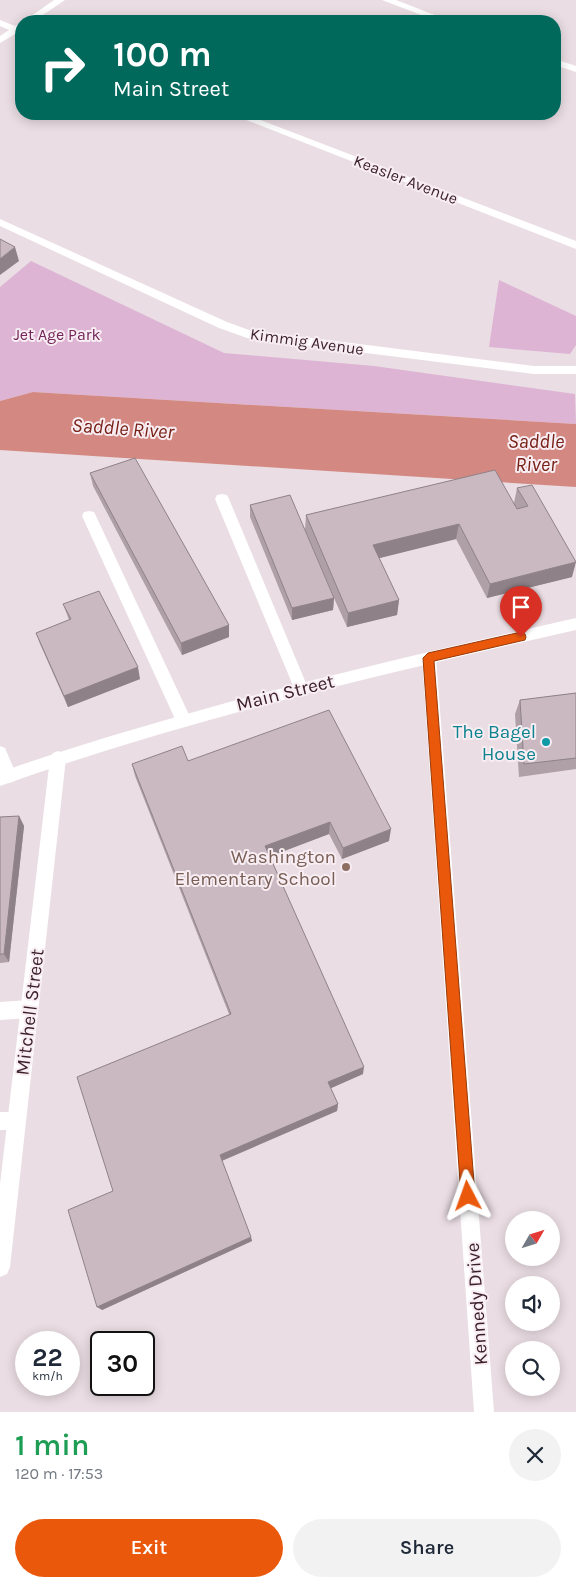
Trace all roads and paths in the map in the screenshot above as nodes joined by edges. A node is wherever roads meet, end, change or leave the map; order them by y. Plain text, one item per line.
1 (60, 0) edge
2 (386, 0) edge
3 (37, 15) edge
4 (428, 15) edge
5 (0, 23) edge
6 (15, 28) edge
7 (15, 32) edge
8 (0, 40) edge
9 (561, 63) edge
10 (574, 65) edge
11 (252, 120) edge
12 (0, 222) edge
13 (576, 245) edge
14 (576, 370) edge
15 (222, 499) dead end
16 (90, 516) dead end
17 (576, 624) edge
18 (428, 658) junction
19 (301, 688) junction
20 (183, 719) junction
21 (0, 752) edge
22 (58, 758) junction
23 (4, 778) edge
24 (30, 1009) junction
25 (0, 1011) edge
26 (8, 1121) edge
27 (0, 1267) edge
28 (484, 1412) edge

1 - 3 street
2 - 4 street
5 - 6 street
7 - 8 street
9 - 10 street
11 - 13 street, Keasler Avenue
12 - 14 street, Kimmig Avenue
15 - 19 street
16 - 20 street
17 - 18 street, Main Street
18 - 19 street, Main Street
18 - 28 street, Kennedy Drive
19 - 20 street, Main Street
20 - 22 street, Main Street
21 - 23 street
22 - 23 street, Main Street
22 - 24 street, Mitchell Street
24 - 25 street
24 - 26 street, Mitchell Street
26 - 27 street, Mitchell Street

